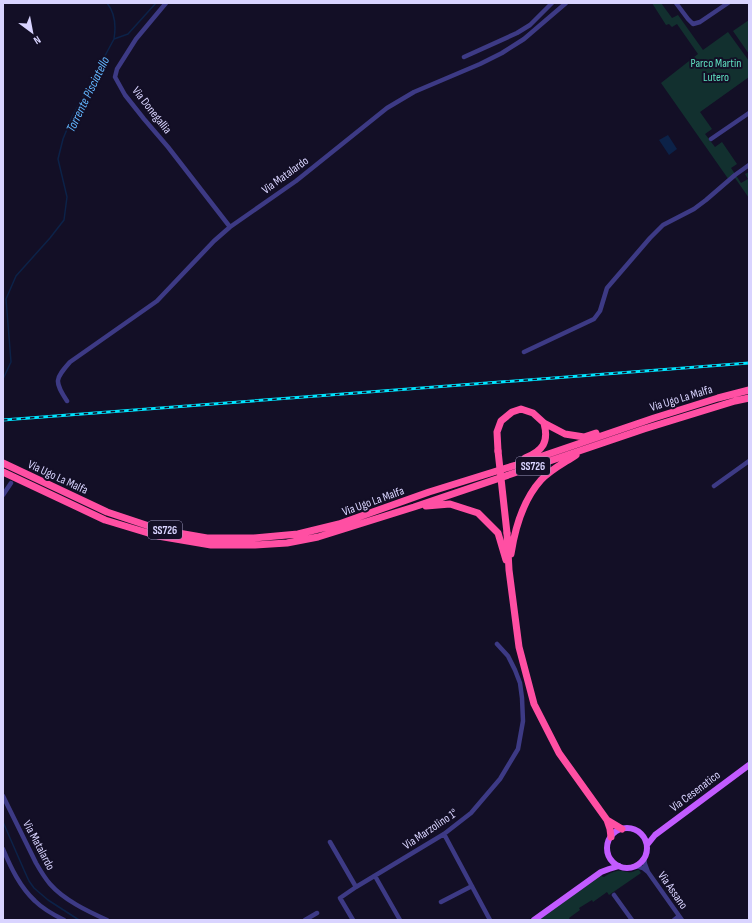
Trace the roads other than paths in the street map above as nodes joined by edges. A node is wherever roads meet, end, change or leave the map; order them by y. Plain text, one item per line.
1 (166, 3) edge
2 (552, 3) edge
3 (566, 3) edge
4 (676, 3) edge
5 (728, 3) edge
6 (464, 57) dead end
7 (749, 113) edge
8 (711, 139) dead end
9 (749, 165) edge
10 (230, 227) junction
11 (524, 352) dead end
12 (749, 390) edge
13 (749, 398) edge
14 (67, 401) dead end
15 (654, 418) junction
16 (544, 423) junction
17 (586, 448) junction
18 (749, 461) edge
19 (3, 463) edge
20 (516, 466) junction
21 (3, 472) edge
22 (11, 483) dead end
23 (714, 486) dead end
24 (3, 495) edge
25 (414, 507) junction
26 (509, 570) junction
27 (497, 644) dead end
28 (749, 765) edge
29 (3, 796) edge
30 (607, 820) junction
31 (622, 829) junction
32 (444, 834) junction
33 (642, 834) junction
34 (655, 835) junction
35 (611, 837) junction
36 (330, 842) dead end
37 (647, 845) junction
38 (3, 849) edge
39 (609, 856) junction
40 (644, 858) junction
41 (619, 866) junction
42 (636, 866) junction
43 (601, 872) junction
44 (648, 872) junction
45 (375, 876) junction
46 (472, 886) junction
47 (356, 887) junction
48 (614, 895) dead end
49 (441, 902) dead end
50 (317, 913) dead end
51 (681, 918) edge
52 (64, 920) edge
53 (107, 920) edge
54 (305, 920) edge
55 (353, 920) edge
56 (400, 920) edge
57 (490, 920) edge
58 (534, 920) edge
59 (632, 920) edge
60 (674, 920) edge

1 - 10 street, Via Donegallia
2 - 6 street
3 - 10 street, Via Matalardo
4 - 5 street
7 - 8 street
9 - 11 street
10 - 14 street, Via Matalardo
12 - 15 highway, Via Ugo La Malfa / SS726
13 - 17 highway, Via Ugo La Malfa / SS726
15 - 16 highway
15 - 20 highway, Via Ugo La Malfa / SS726
16 - 20 highway
16 - 26 highway, bridge
17 - 25 highway, Via Ugo La Malfa / SS726
17 - 26 highway
18 - 23 street
19 - 20 highway, Via Ugo La Malfa / SS726
21 - 25 highway, Via Ugo La Malfa / SS726
22 - 24 street
25 - 26 highway
26 - 30 highway
27 - 32 street, Via Marzolino 1°
28 - 34 main road, Via Cesenatico
29 - 53 street, Via Matalardo
30 - 31 highway
30 - 35 highway
31 - 33 main road
31 - 35 main road
32 - 45 street, Via Marzolino 1°
32 - 46 street
33 - 34 main road
33 - 37 main road
34 - 37 main road, Via Cesenatico
35 - 39 main road
36 - 47 street
37 - 40 main road
38 - 52 street
39 - 41 main road
39 - 43 main road
40 - 42 main road
40 - 44 street, Via Assano
41 - 42 main road
41 - 43 main road
42 - 44 street, Via Assano
43 - 58 main road
44 - 51 street, Via Assano
45 - 47 street, Via Marzolino 1°
45 - 56 street
46 - 49 street
46 - 57 street
47 - 55 street, Via Marzolino 1°
48 - 59 street
50 - 54 street
51 - 60 street

